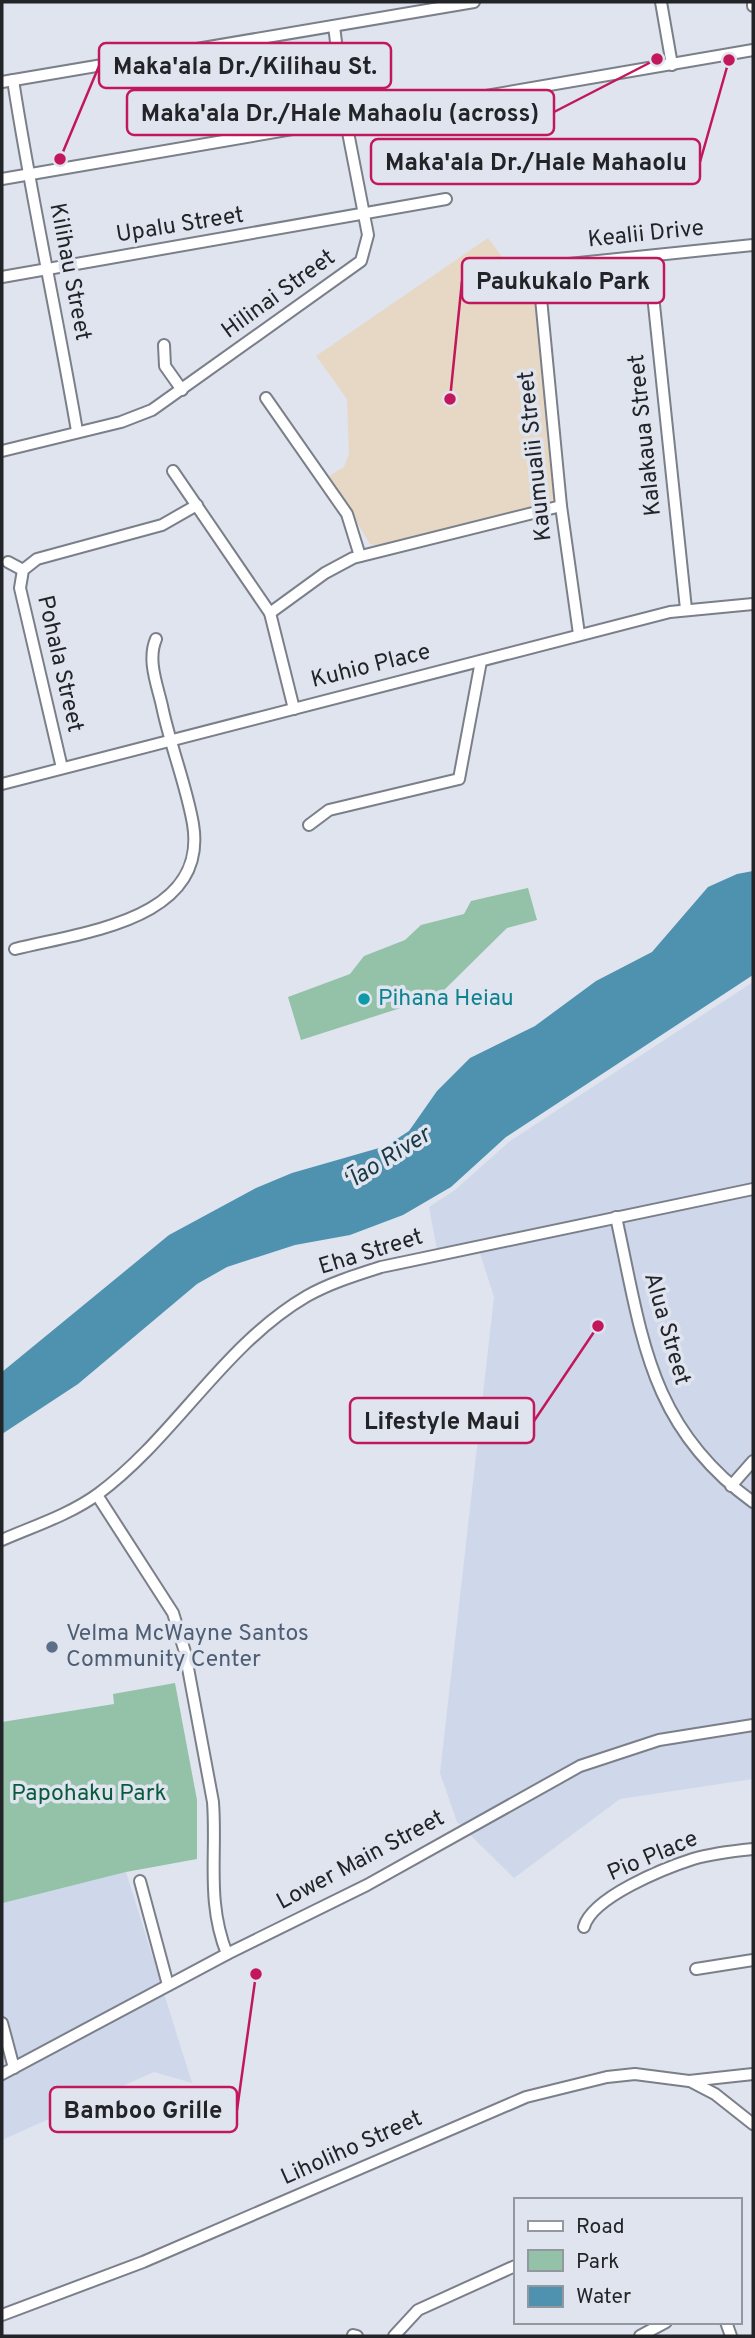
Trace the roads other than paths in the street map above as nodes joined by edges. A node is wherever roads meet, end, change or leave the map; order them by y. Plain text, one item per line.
1 (474, 2) edge
2 (661, 2) edge
3 (334, 26) junction
4 (753, 50) edge
5 (671, 65) junction
6 (8, 81) edge
7 (346, 122) junction
8 (28, 176) junction
9 (2, 179) edge
10 (446, 200) dead end
11 (365, 216) junction
12 (753, 245) edge
13 (649, 257) junction
14 (49, 269) junction
15 (545, 273) joint
16 (2, 277) edge
17 (164, 345) dead end
18 (182, 390) junction
19 (266, 398) dead end
20 (77, 431) junction
21 (2, 451) edge
22 (173, 471) dead end
23 (197, 505) junction
24 (561, 506) junction
25 (360, 556) junction
26 (8, 562) dead end
27 (23, 570) junction
28 (753, 604) edge
29 (685, 610) junction
30 (270, 613) junction
31 (579, 634) junction
32 (156, 639) dead end
33 (481, 661) junction
34 (294, 709) junction
35 (169, 741) junction
36 (62, 768) junction
37 (2, 784) edge
38 (309, 825) dead end
39 (15, 949) dead end
40 (753, 1189) edge
41 (616, 1217) junction
42 (753, 1461) edge
43 (732, 1486) junction
44 (97, 1494) junction
45 (753, 1502) edge
46 (2, 1540) edge
47 (753, 1725) edge
48 (753, 1849) edge
49 (140, 1881) dead end
50 (584, 1927) dead end
51 (227, 1954) junction
52 (753, 1960) edge
53 (696, 1969) dead end
54 (168, 1985) junction
55 (2, 2023) edge
56 (13, 2068) junction
57 (2, 2074) edge
58 (753, 2074) edge
59 (731, 2077) junction
60 (690, 2081) junction
61 (726, 2101) junction
62 (753, 2124) edge
63 (514, 2266) edge
64 (2, 2315) edge
65 (662, 2324) edge
66 (394, 2336) edge
67 (640, 2336) edge

1 - 3 street
2 - 5 street
3 - 6 street
3 - 7 street, Hilinai Street
4 - 5 street
5 - 7 street
6 - 8 street, Kilihau Street
7 - 8 street
7 - 11 street, Hilinai Street
8 - 9 street
8 - 14 street, Kilihau Street
10 - 11 street, Upalu Street
11 - 14 street, Upalu Street
11 - 18 street, Hilinai Street
12 - 13 street, Kealii Drive
13 - 15 street, Kealii Drive
13 - 29 street, Kalakaua Street
14 - 16 street, Upalu Street
14 - 20 street, Kilihau Street
15 - 24 street, Kaumualii Street
17 - 18 street
18 - 20 street, Hilinai Street
19 - 25 street
20 - 21 street, Hilinai Street
22 - 23 street
23 - 27 street, Pohala Street
23 - 30 street
24 - 25 street
24 - 31 street, Kaumualii Street
25 - 30 street
26 - 27 street, Pohala Street
27 - 36 street, Pohala Street
28 - 29 street, Kuhio Place
29 - 31 street, Kuhio Place
30 - 34 street
31 - 33 street, Kuhio Place
32 - 35 street
33 - 34 street, Kuhio Place
33 - 38 street
34 - 35 street, Kuhio Place
35 - 36 street, Kuhio Place
35 - 39 street
36 - 37 street, Kuhio Place
40 - 41 street, Eha Street
41 - 43 street, Alua Street
41 - 44 street, Eha Street
42 - 43 street
43 - 45 street, Alua Street
44 - 46 street, Eha Street
44 - 51 street
47 - 51 street, Lower Main Street
48 - 50 street, Pio Place
49 - 54 street
51 - 54 street, Lower Main Street
52 - 53 street
54 - 56 street, Lower Main Street
55 - 56 street
56 - 57 street, Lower Main Street
58 - 59 street, Liholiho Street
59 - 60 street, Liholiho Street
59 - 61 street
60 - 61 street
60 - 64 street, Liholiho Street
61 - 62 street
63 - 66 street
65 - 67 street

